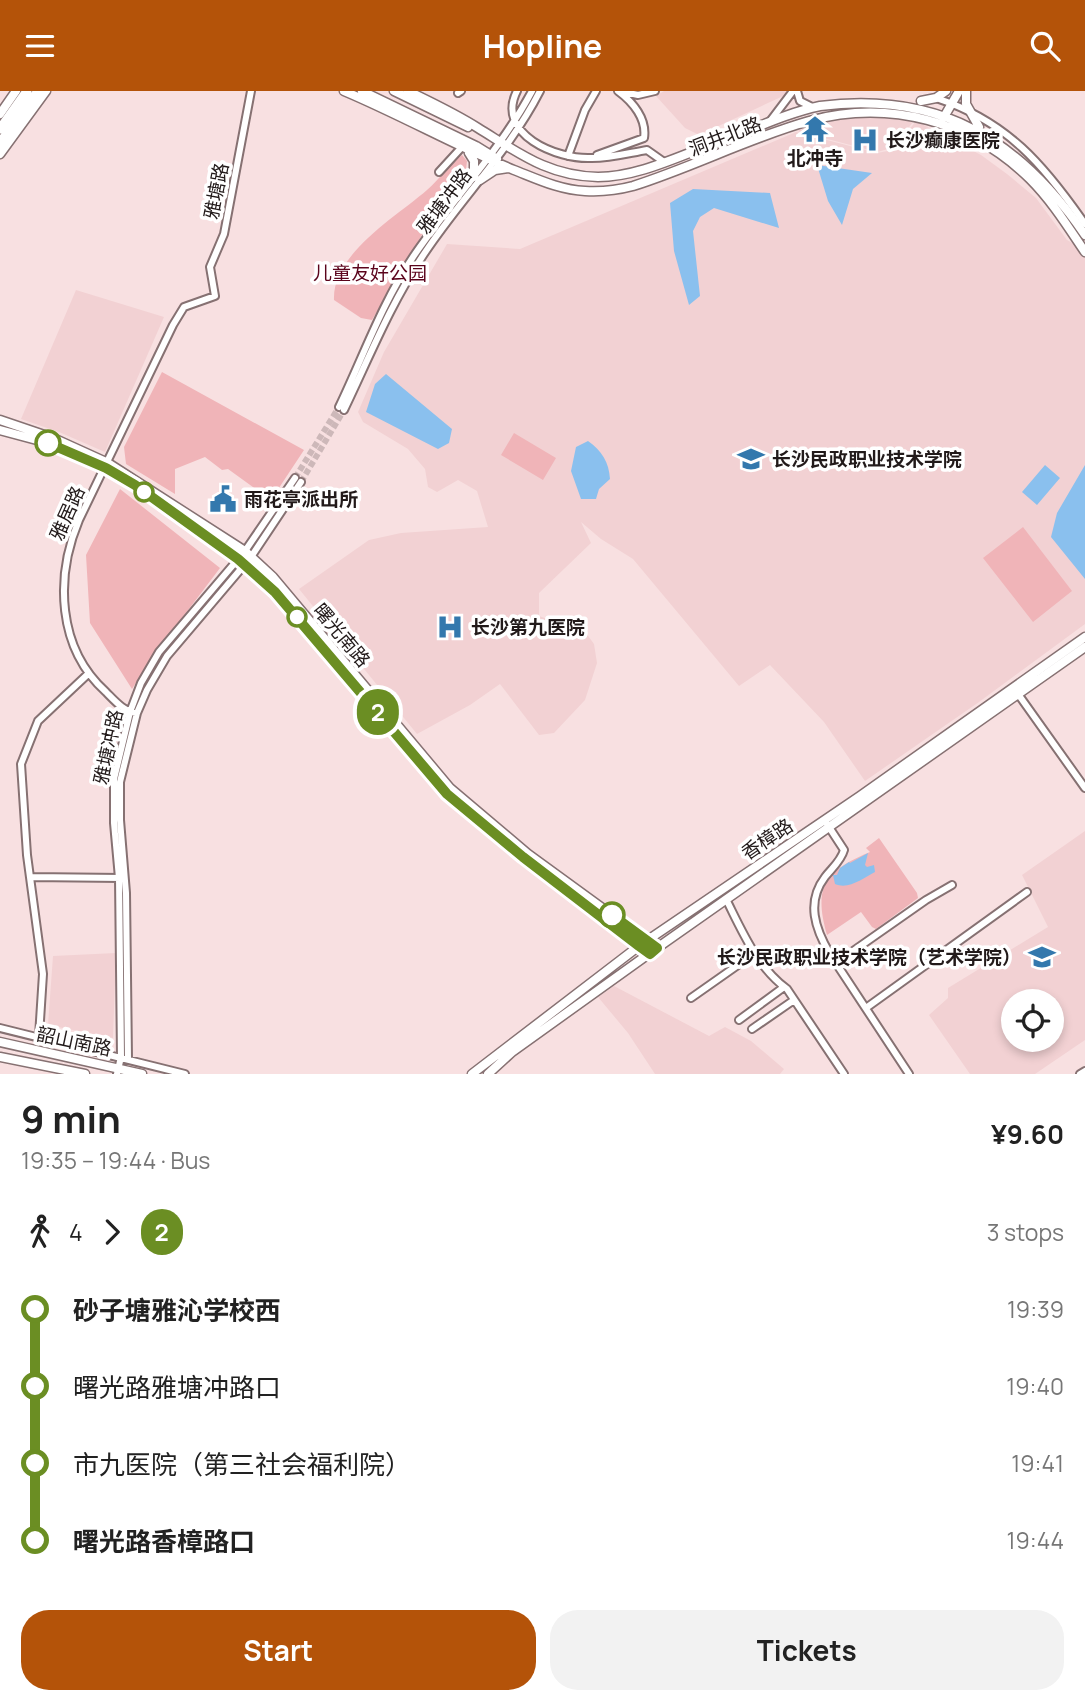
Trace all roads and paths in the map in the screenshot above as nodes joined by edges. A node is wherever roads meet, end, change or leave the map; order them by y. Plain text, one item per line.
1 (16, 91) edge
2 (27, 91) edge
3 (38, 91) edge
4 (46, 91) edge
5 (251, 91) edge
6 (344, 91) edge
7 (362, 91) edge
8 (394, 91) edge
9 (408, 91) edge
10 (517, 91) edge
11 (532, 91) edge
12 (540, 91) edge
13 (596, 91) edge
14 (619, 91) edge
15 (655, 91) edge
16 (795, 91) edge
17 (947, 91) edge
18 (959, 91) edge
19 (966, 91) edge
20 (939, 99) junction
21 (911, 101) junction
22 (951, 103) junction
23 (814, 107) junction
24 (968, 110) junction
25 (942, 111) junction
26 (0, 114) edge
27 (514, 120) junction
28 (937, 122) junction
29 (763, 126) junction
30 (519, 128) junction
31 (0, 129) edge
32 (981, 129) junction
33 (488, 134) junction
34 (0, 143) edge
35 (503, 144) junction
36 (462, 148) junction
37 (568, 153) junction
38 (0, 154) edge
39 (492, 158) junction
40 (664, 162) junction
41 (511, 168) junction
42 (439, 172) dead end
43 (477, 178) junction
44 (1085, 224) edge
45 (1085, 235) edge
46 (1085, 252) edge
47 (215, 296) joint
48 (342, 408) tunnel mouth
49 (0, 418) edge
50 (0, 432) edge
51 (25, 433) junction
52 (107, 465) junction
53 (298, 480) tunnel mouth
54 (248, 554) junction
55 (241, 562) junction
56 (1085, 637) edge
57 (1085, 647) edge
58 (89, 674) junction
59 (1018, 694) junction
60 (133, 713) junction
61 (1085, 788) edge
62 (824, 820) junction
63 (830, 828) junction
64 (30, 877) junction
65 (122, 878) junction
66 (952, 885) dead end
67 (1027, 892) dead end
68 (726, 899) junction
69 (648, 940) junction
70 (639, 946) junction
71 (653, 951) junction
72 (755, 953) junction
73 (836, 963) junction
74 (784, 987) junction
75 (691, 998) dead end
76 (794, 1000) junction
77 (866, 1008) junction
78 (739, 1020) dead end
79 (0, 1028) edge
80 (752, 1029) dead end
81 (39, 1036) junction
82 (0, 1042) edge
83 (0, 1057) edge
84 (125, 1058) junction
85 (1085, 1070) edge
86 (117, 1071) edge
87 (85, 1074) edge
88 (142, 1074) edge
89 (185, 1074) edge
90 (471, 1074) edge
91 (488, 1074) edge
92 (844, 1074) edge
93 (909, 1074) edge
94 (1080, 1074) edge

1 - 26 main road
2 - 31 highway
3 - 34 highway
4 - 38 main road
5 - 47 street, 雅塘路
6 - 36 main road, 洞井北路
7 - 39 main road
8 - 33 main road
9 - 33 main road, 洞井北路
10 - 27 street
11 - 27 street, 雅塘冲路
12 - 30 street, 雅塘冲路
13 - 37 street
14 - 15 street
14 - 37 street
16 - 23 street
16 - 29 street
17 - 20 main road
18 - 22 main road
19 - 24 main road
20 - 21 main road
20 - 22 street
20 - 25 main road
21 - 23 main road, 洞井北路
21 - 25 main road, 洞井北路
22 - 24 street
22 - 25 main road
23 - 29 main road, 洞井北路
24 - 32 main road
24 - 44 street
25 - 28 main road
25 - 32 main road, 洞井北路
27 - 30 street
27 - 35 street, 雅塘冲路
28 - 41 main road, 洞井北路
28 - 46 main road, 洞井北路
29 - 40 main road, 洞井北路
30 - 35 street, 雅塘冲路
30 - 37 street
32 - 45 main road, 洞井北路
33 - 35 main road, 洞井北路
35 - 39 street, 雅塘冲路
35 - 40 main road, 洞井北路
36 - 39 main road, 洞井北路
36 - 42 street
36 - 43 main road
37 - 40 street
39 - 41 main road, 洞井北路
39 - 43 street, 雅塘冲路
41 - 43 main road
43 - 48 street, 雅塘冲路
47 - 52 street, 雅居路
49 - 51 main road, 曙光南路
50 - 51 main road, 曙光南路
51 - 52 main road, 曙光南路
52 - 54 main road, 曙光南路
52 - 55 main road, 曙光南路
52 - 58 street, 雅居路
53 - 54 street, 雅塘冲路
54 - 55 street, 雅塘冲路
54 - 69 main road, 曙光南路
55 - 60 street, 雅塘冲路
55 - 70 main road, 曙光南路
56 - 62 main road, 香樟路
57 - 59 main road, 香樟路
58 - 60 street, 雅居路
58 - 64 street
59 - 61 street
59 - 63 main road, 香樟路
60 - 65 street, 雅塘冲路
62 - 63 street
62 - 69 main road, 香樟路
63 - 68 main road, 香樟路
63 - 73 street
64 - 65 street
64 - 81 street
65 - 84 street, 雅塘冲路
66 - 73 street
67 - 77 street
68 - 71 main road, 香樟路
68 - 72 street
69 - 70 main road, 香樟路
69 - 71 main road, 曙光南路
70 - 71 main road, 曙光南路
70 - 90 main road, 香樟路
71 - 91 main road, 香樟路
72 - 74 street
72 - 75 street
73 - 77 street
74 - 76 street
74 - 78 street
76 - 80 street
76 - 92 street
77 - 93 street
79 - 81 street
81 - 84 street
82 - 86 main road, 韶山南路
83 - 87 main road, 韶山南路
84 - 86 street, 雅塘冲路
84 - 89 street
85 - 94 street
86 - 88 main road, 韶山南路

